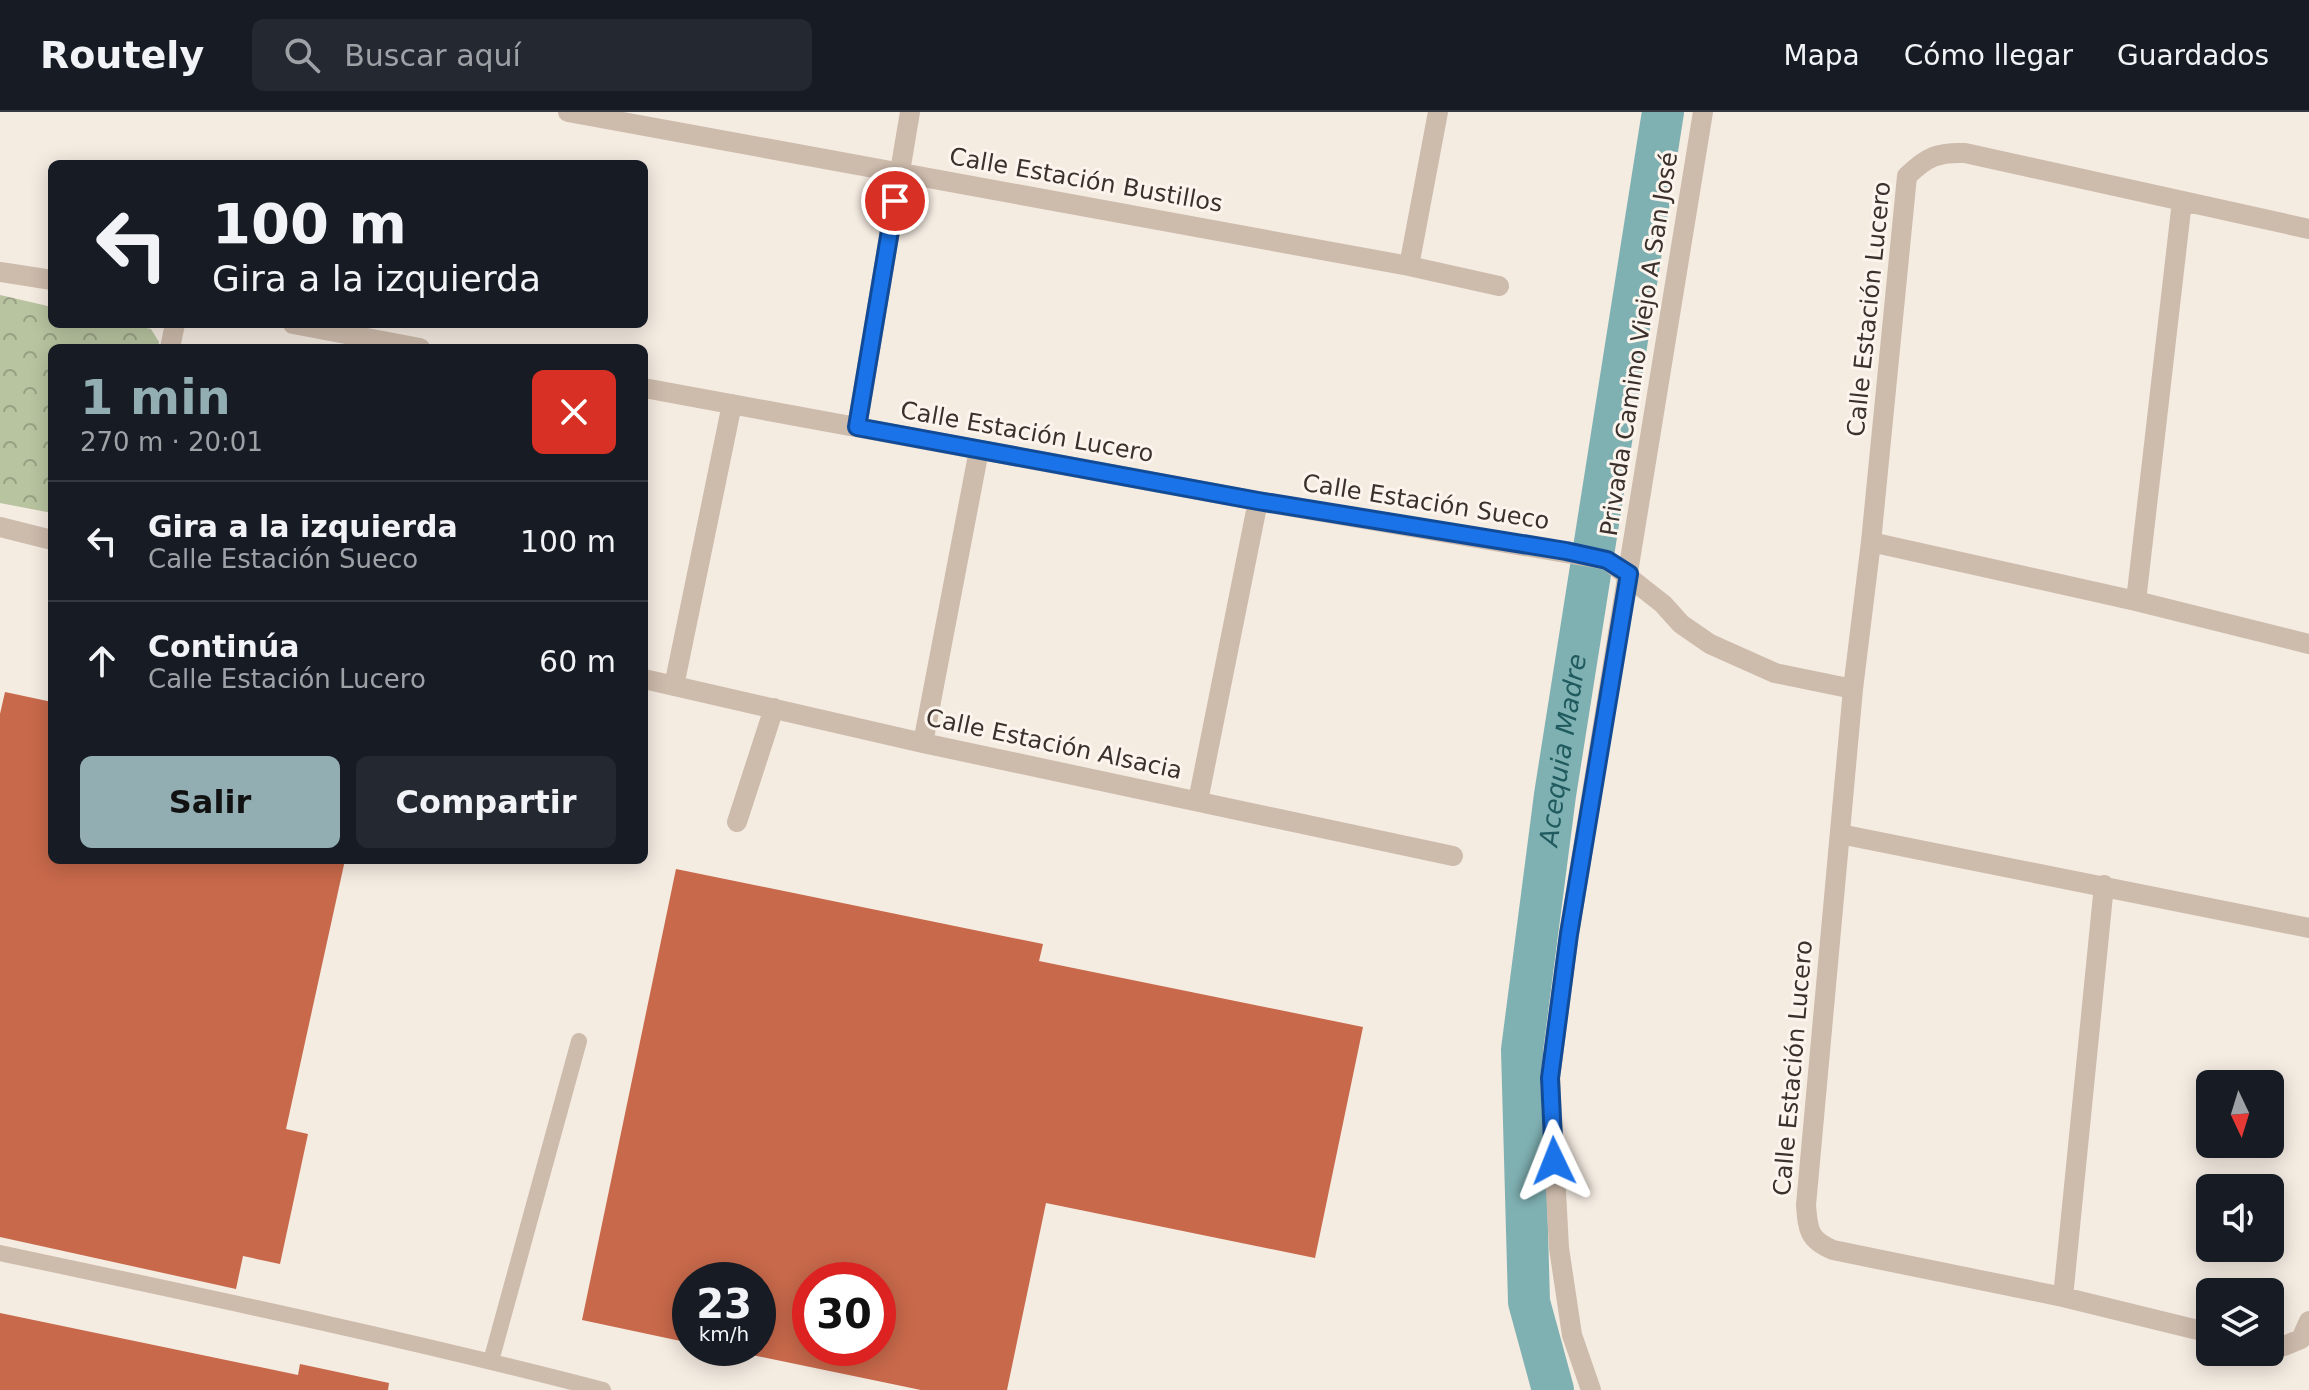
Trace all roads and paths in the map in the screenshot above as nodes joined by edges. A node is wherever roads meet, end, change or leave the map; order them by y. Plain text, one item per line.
1 (568, 112) edge
2 (910, 112) edge
3 (1438, 112) edge
4 (1703, 112) edge
5 (900, 173) junction
6 (2182, 201) junction
7 (2309, 229) edge
8 (1409, 266) junction
9 (0, 272) edge
10 (48, 279) edge
11 (1499, 286) dead end
12 (314, 328) edge
13 (399, 344) edge
14 (648, 389) edge
15 (732, 404) junction
16 (857, 427) junction
17 (979, 450) junction
18 (1258, 501) junction
19 (0, 527) edge
20 (48, 539) edge
21 (1871, 542) junction
22 (1629, 574) junction
23 (2136, 601) junction
24 (2309, 644) edge
25 (648, 680) edge
26 (674, 686) junction
27 (1853, 689) junction
28 (774, 708) junction
29 (923, 743) junction
30 (1198, 801) junction
31 (737, 822) dead end
32 (1840, 834) junction
33 (1453, 856) dead end
34 (2104, 885) junction
35 (2309, 928) edge
36 (579, 1041) dead end
37 (0, 1253) edge
38 (2063, 1297) junction
39 (2309, 1321) edge
40 (2196, 1330) edge
41 (2284, 1346) edge
42 (491, 1361) junction
43 (603, 1390) edge
44 (1591, 1390) edge

1 - 5 street, Calle Estación Bustillos
2 - 5 street
3 - 8 street
4 - 22 street, Privada Camino Viejo A San José
5 - 8 street, Calle Estación Bustillos
5 - 16 street
6 - 7 street, Calle Estación Lucero
6 - 21 street, Calle Estación Lucero
6 - 23 street
8 - 11 street, Calle Estación Bustillos
9 - 10 street
12 - 13 street
14 - 15 street, Calle Estación Lucero
15 - 16 street, Calle Estación Lucero
15 - 26 street
16 - 17 street, Calle Estación Lucero
17 - 18 street, Calle Estación Lucero
17 - 29 street
18 - 22 street, Calle Estación Sueco
18 - 30 street
19 - 20 street
21 - 23 street
21 - 27 street, Calle Estación Lucero
22 - 27 street, Calle Estación Sueco
22 - 44 street, Privada Camino Viejo A San José
23 - 24 street
25 - 26 street, Calle Estación Alsacia
26 - 28 street, Calle Estación Alsacia
27 - 32 street, Calle Estación Lucero
28 - 29 street, Calle Estación Alsacia
28 - 31 street
29 - 30 street, Calle Estación Alsacia
30 - 33 street, Calle Estación Alsacia
32 - 34 street
32 - 38 street, Calle Estación Lucero
34 - 35 street
34 - 38 street
36 - 42 lane
37 - 42 lane
38 - 40 street, Calle Estación Lucero
39 - 41 street
42 - 43 lane

